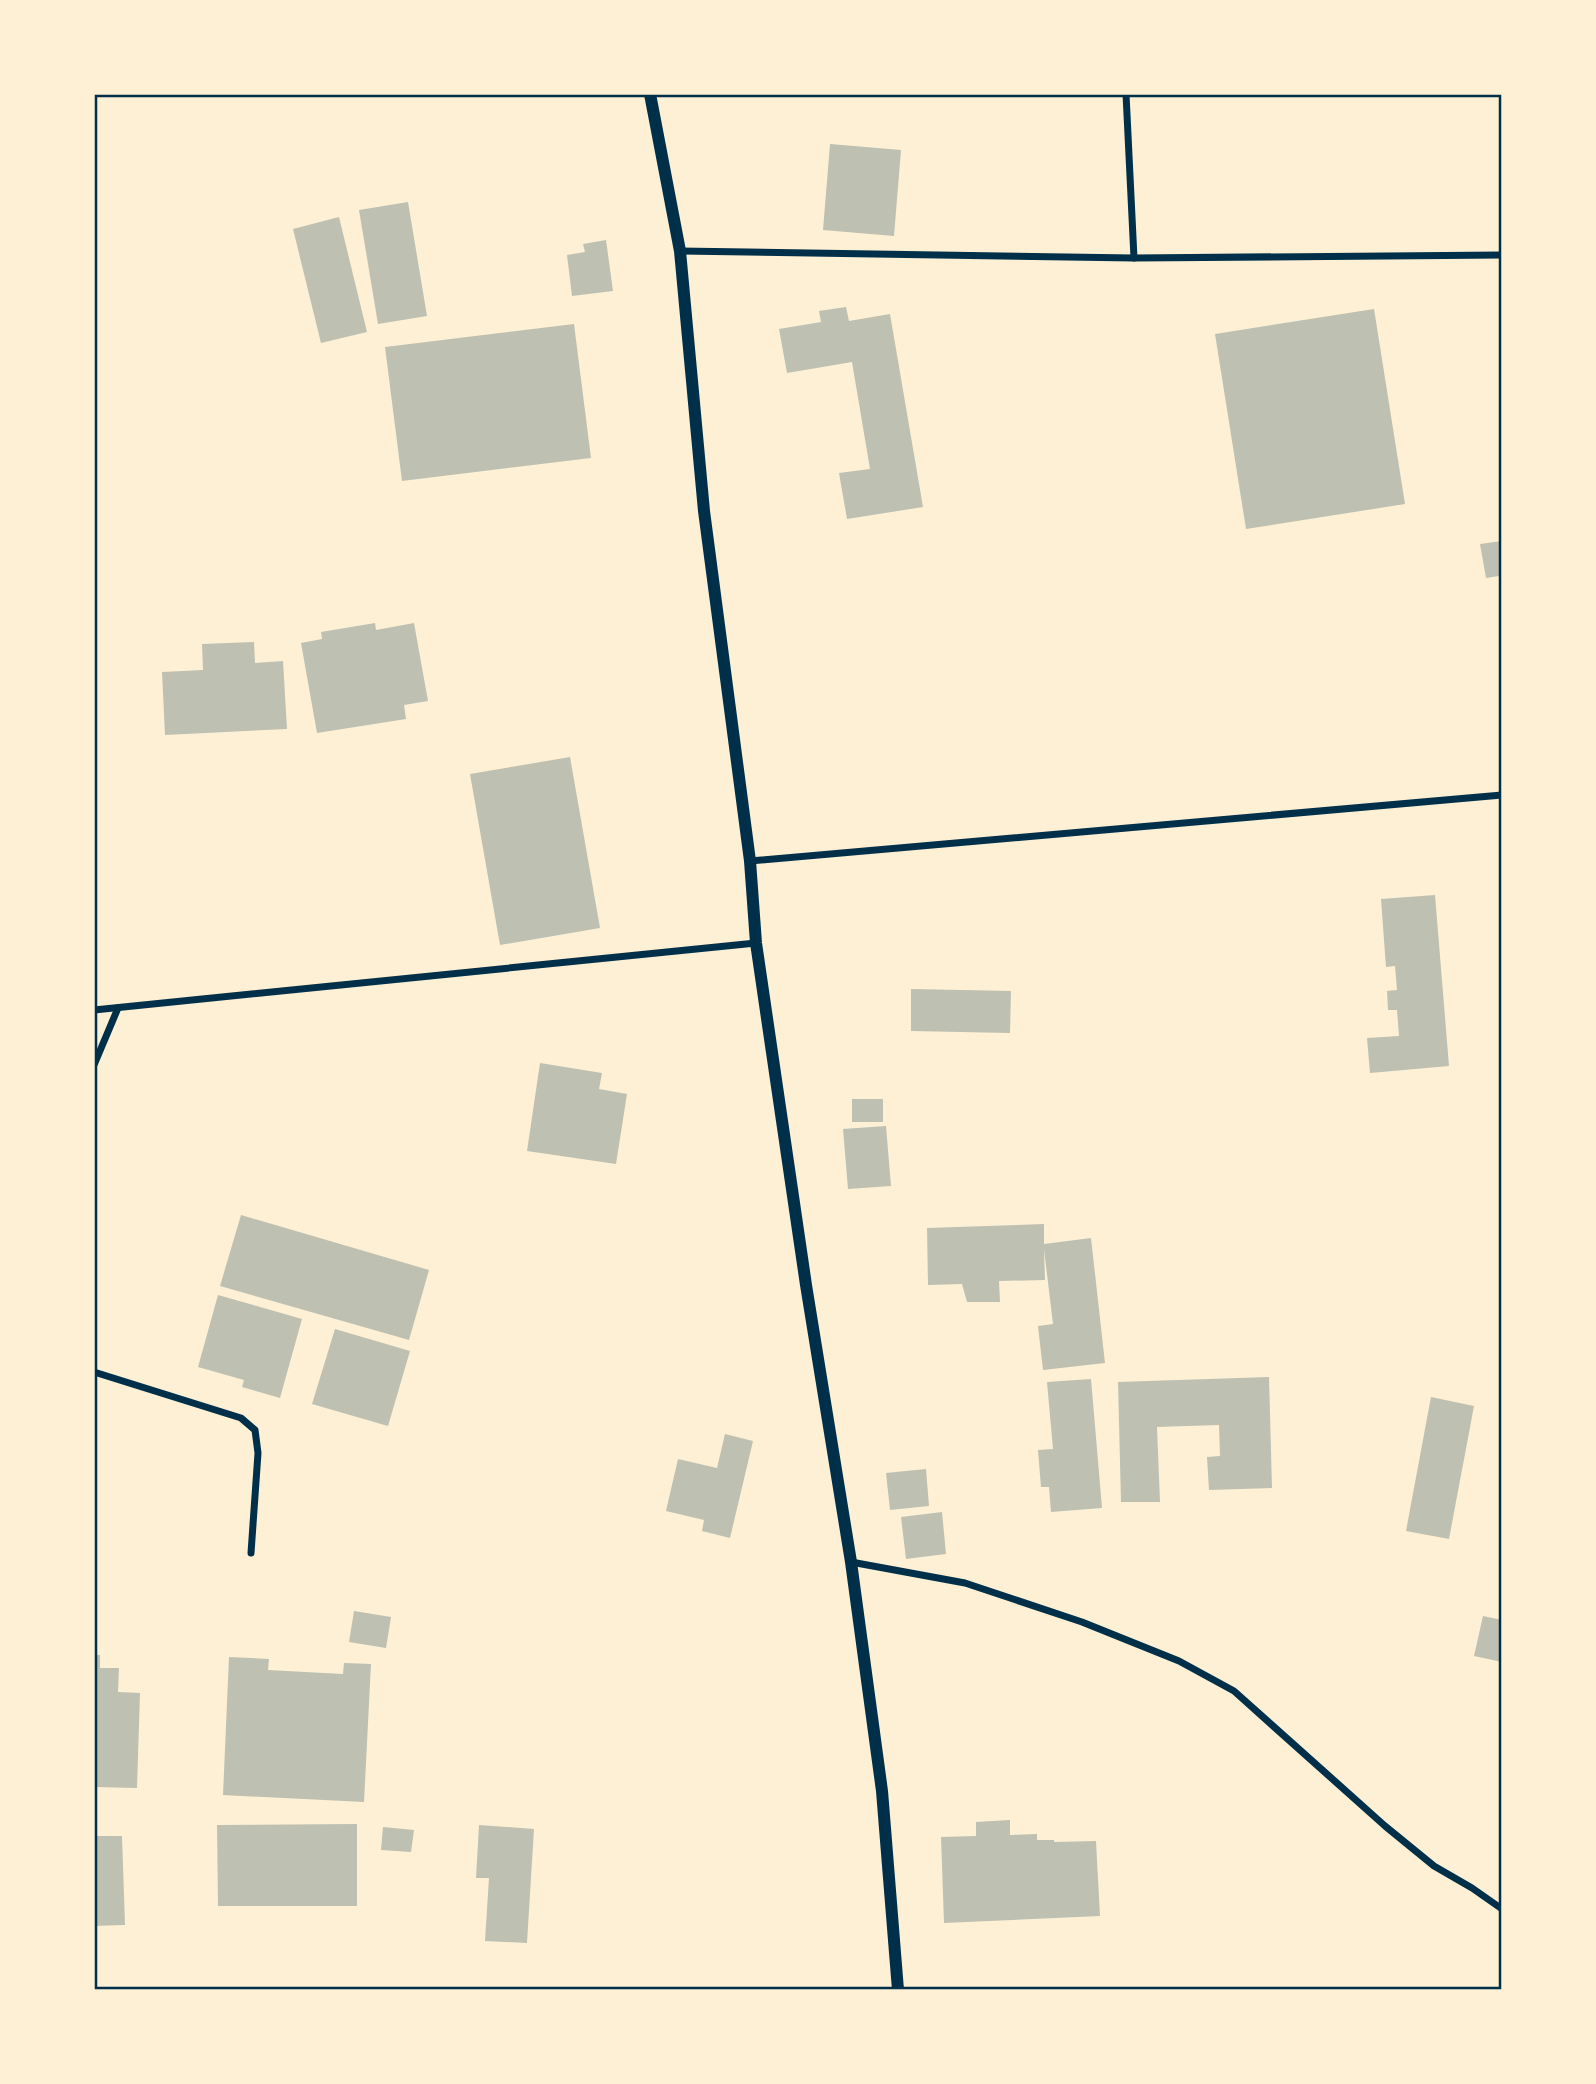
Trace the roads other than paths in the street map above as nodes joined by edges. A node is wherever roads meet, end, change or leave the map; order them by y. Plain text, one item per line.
1 (650, 94) edge
2 (1126, 94) edge
3 (680, 251) junction
4 (1502, 255) edge
5 (1134, 258) junction
6 (1502, 795) edge
7 (750, 861) junction
8 (756, 943) junction
9 (118, 1008) junction
10 (94, 1010) edge
11 (94, 1065) edge
12 (94, 1372) edge
13 (251, 1553) dead end
14 (851, 1562) junction
15 (1502, 1909) edge
16 (898, 1990) edge

1 - 3 street
2 - 5 street
3 - 5 street
3 - 7 street
4 - 5 street
6 - 7 street
7 - 8 street
8 - 9 street
8 - 14 street
9 - 10 street
9 - 11 street
12 - 13 street
14 - 15 street
14 - 16 street

